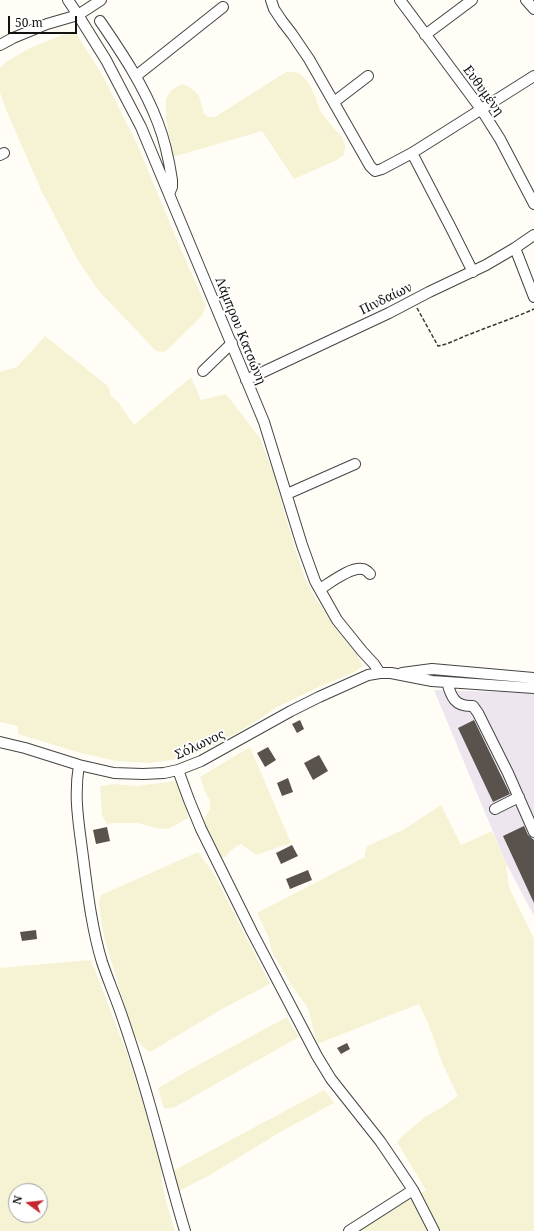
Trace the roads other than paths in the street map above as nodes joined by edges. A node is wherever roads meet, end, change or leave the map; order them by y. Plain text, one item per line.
1 (68, 0) edge
2 (101, 0) edge
3 (271, 0) edge
4 (400, 0) edge
5 (472, 0) edge
6 (526, 0) edge
7 (223, 7) dead end
8 (534, 9) edge
9 (78, 15) junction
10 (100, 21) dead end
11 (425, 35) junction
12 (0, 45) edge
13 (136, 76) junction
14 (368, 76) dead end
15 (534, 76) edge
16 (334, 102) junction
17 (481, 109) junction
18 (412, 153) junction
19 (169, 194) junction
20 (534, 204) edge
21 (534, 235) edge
22 (515, 248) junction
23 (473, 272) junction
24 (534, 297) edge
25 (232, 343) junction
26 (203, 371) dead end
27 (246, 380) junction
28 (355, 464) dead end
29 (287, 494) junction
30 (370, 574) dead end
31 (320, 589) junction
32 (380, 673) junction
33 (398, 674) junction
34 (447, 682) junction
35 (534, 686) edge
36 (0, 742) edge
37 (79, 765) junction
38 (178, 770) junction
39 (519, 798) junction
40 (495, 809) dead end
41 (534, 832) edge
42 (413, 1190) junction
43 (185, 1231) edge
44 (349, 1231) edge
45 (434, 1231) edge

1 - 9 street, Λάμπρου Κατσώνη
2 - 9 street
3 - 16 street
4 - 11 street, Ευθυμένη
5 - 11 street
6 - 8 street
7 - 13 street
9 - 12 street
9 - 19 street, Λάμπρου Κατσώνη
10 - 13 street
11 - 17 street, Ευθυμένη
13 - 19 street
14 - 16 street
15 - 17 street
16 - 18 street
17 - 18 street
17 - 20 street, Ευθυμένη
18 - 23 street
19 - 25 street, Λάμπρου Κατσώνη
21 - 22 street, Πινδαίων
22 - 23 street, Πινδαίων
22 - 24 street
23 - 27 street, Πινδαίων
25 - 26 street
25 - 27 street, Λάμπρου Κατσώνη
27 - 29 street, Λάμπρου Κατσώνη
28 - 29 street
29 - 31 street, Λάμπρου Κατσώνη
30 - 31 street
31 - 32 street, Λάμπρου Κατσώνη
32 - 33 street, Σόλωνος
32 - 38 street, Σόλωνος
33 - 34 street, Σόλωνος
33 - 35 street, Σόλωνος
34 - 35 street, Σόλωνος
34 - 39 street
36 - 37 street, Σόλωνος
37 - 38 street, Σόλωνος
37 - 43 street
38 - 42 street
39 - 40 street
39 - 41 street
42 - 44 street
42 - 45 street

